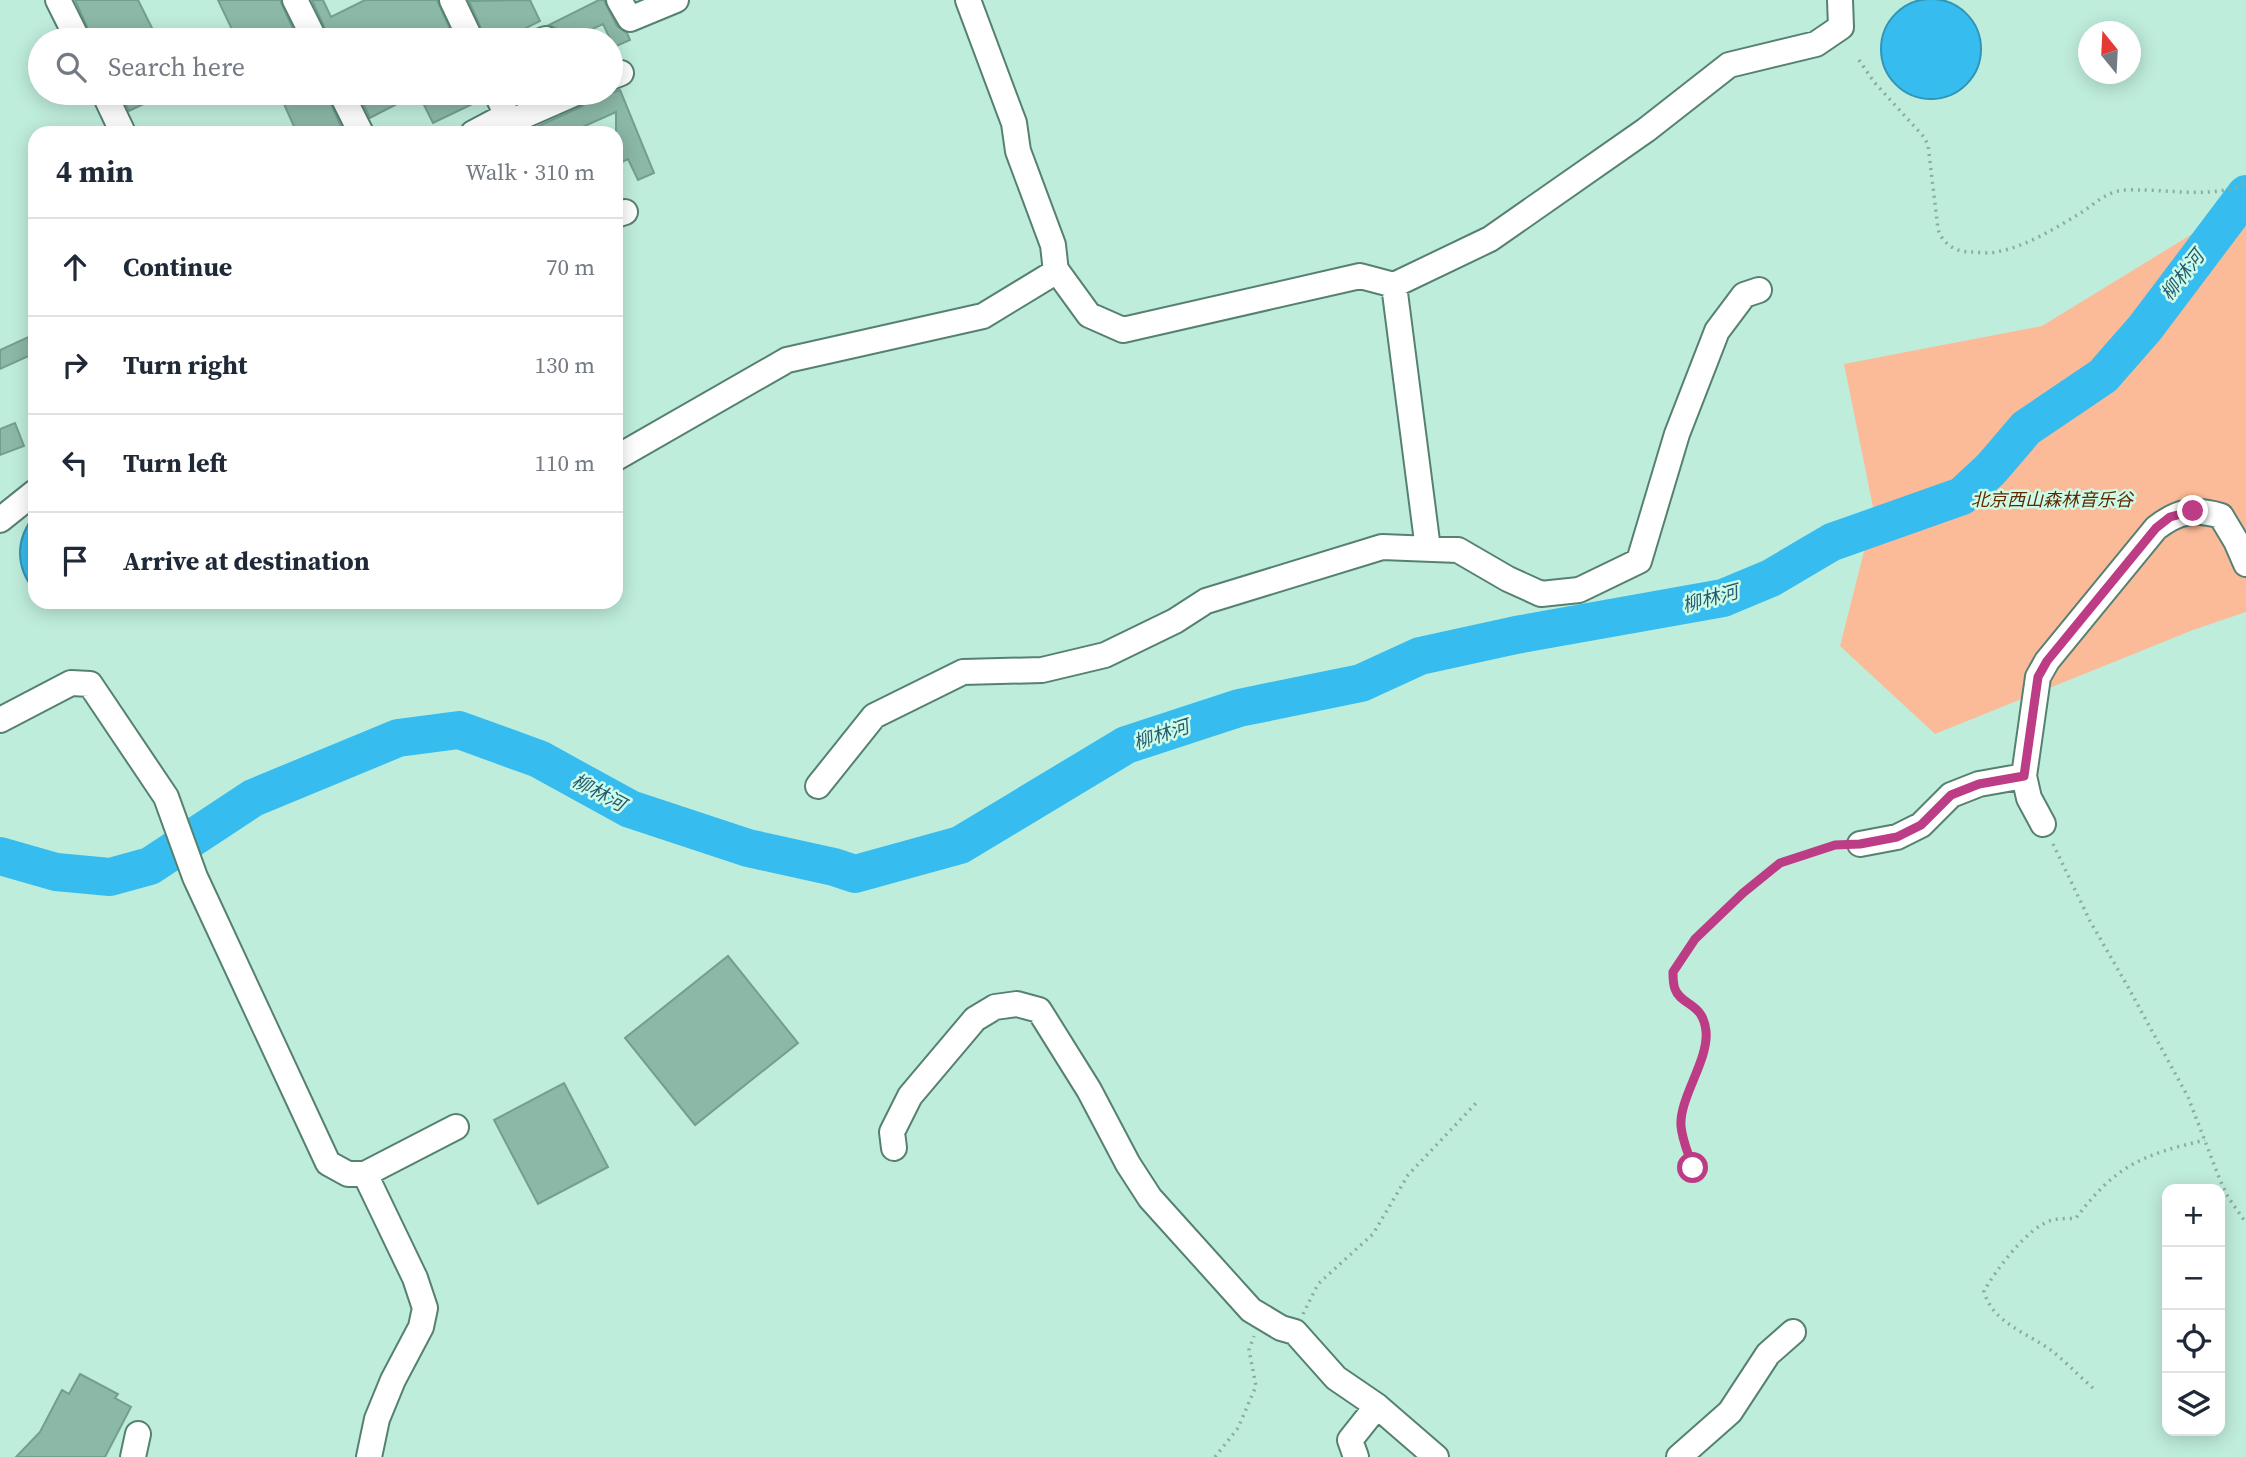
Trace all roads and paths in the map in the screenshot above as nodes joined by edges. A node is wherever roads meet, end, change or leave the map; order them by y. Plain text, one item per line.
1 (58, 0) edge
2 (295, 0) edge
3 (452, 0) edge
4 (619, 0) edge
5 (676, 0) edge
6 (968, 0) edge
7 (1840, 0) edge
8 (72, 28) edge
9 (309, 28) edge
10 (465, 28) edge
11 (1859, 60) dead end
12 (110, 105) edge
13 (347, 105) edge
14 (541, 105) edge
15 (512, 115) edge
16 (120, 126) edge
17 (358, 126) edge
18 (488, 126) edge
19 (2246, 182) edge
20 (1056, 272) junction
21 (1394, 285) junction
22 (1759, 290) dead end
23 (623, 454) edge
24 (28, 498) edge
25 (0, 520) edge
26 (1428, 549) junction
27 (2246, 564) edge
28 (0, 720) edge
29 (2024, 776) junction
30 (818, 786) dead end
31 (2043, 824) joint
32 (1860, 844) joint
33 (1479, 1100) dead end
34 (456, 1127) dead end
35 (2205, 1140) junction
36 (894, 1148) dead end
37 (1693, 1168) dead end
38 (365, 1174) junction
39 (2246, 1223) edge
40 (1266, 1318) junction
41 (1295, 1332) junction
42 (1793, 1332) dead end
43 (2093, 1388) dead end
44 (1377, 1406) junction
45 (369, 1457) edge
46 (1215, 1457) edge
47 (1356, 1457) edge
48 (1436, 1457) edge
49 (1679, 1457) edge

1 - 8 street
2 - 9 street
3 - 10 street
4 - 5 street
6 - 20 street
7 - 21 street
11 - 19 path
12 - 16 street
13 - 17 street
14 - 15 street
15 - 18 street
20 - 21 street
20 - 23 street
21 - 26 street
22 - 26 street
24 - 25 street
26 - 30 street
27 - 29 street
28 - 38 street
29 - 31 street
29 - 32 street
31 - 35 path
32 - 37 path
33 - 41 path
34 - 38 street
35 - 39 path
35 - 43 path
36 - 40 street
38 - 45 street
40 - 41 street
40 - 46 path
41 - 44 street
42 - 49 street
44 - 47 street
44 - 48 street

